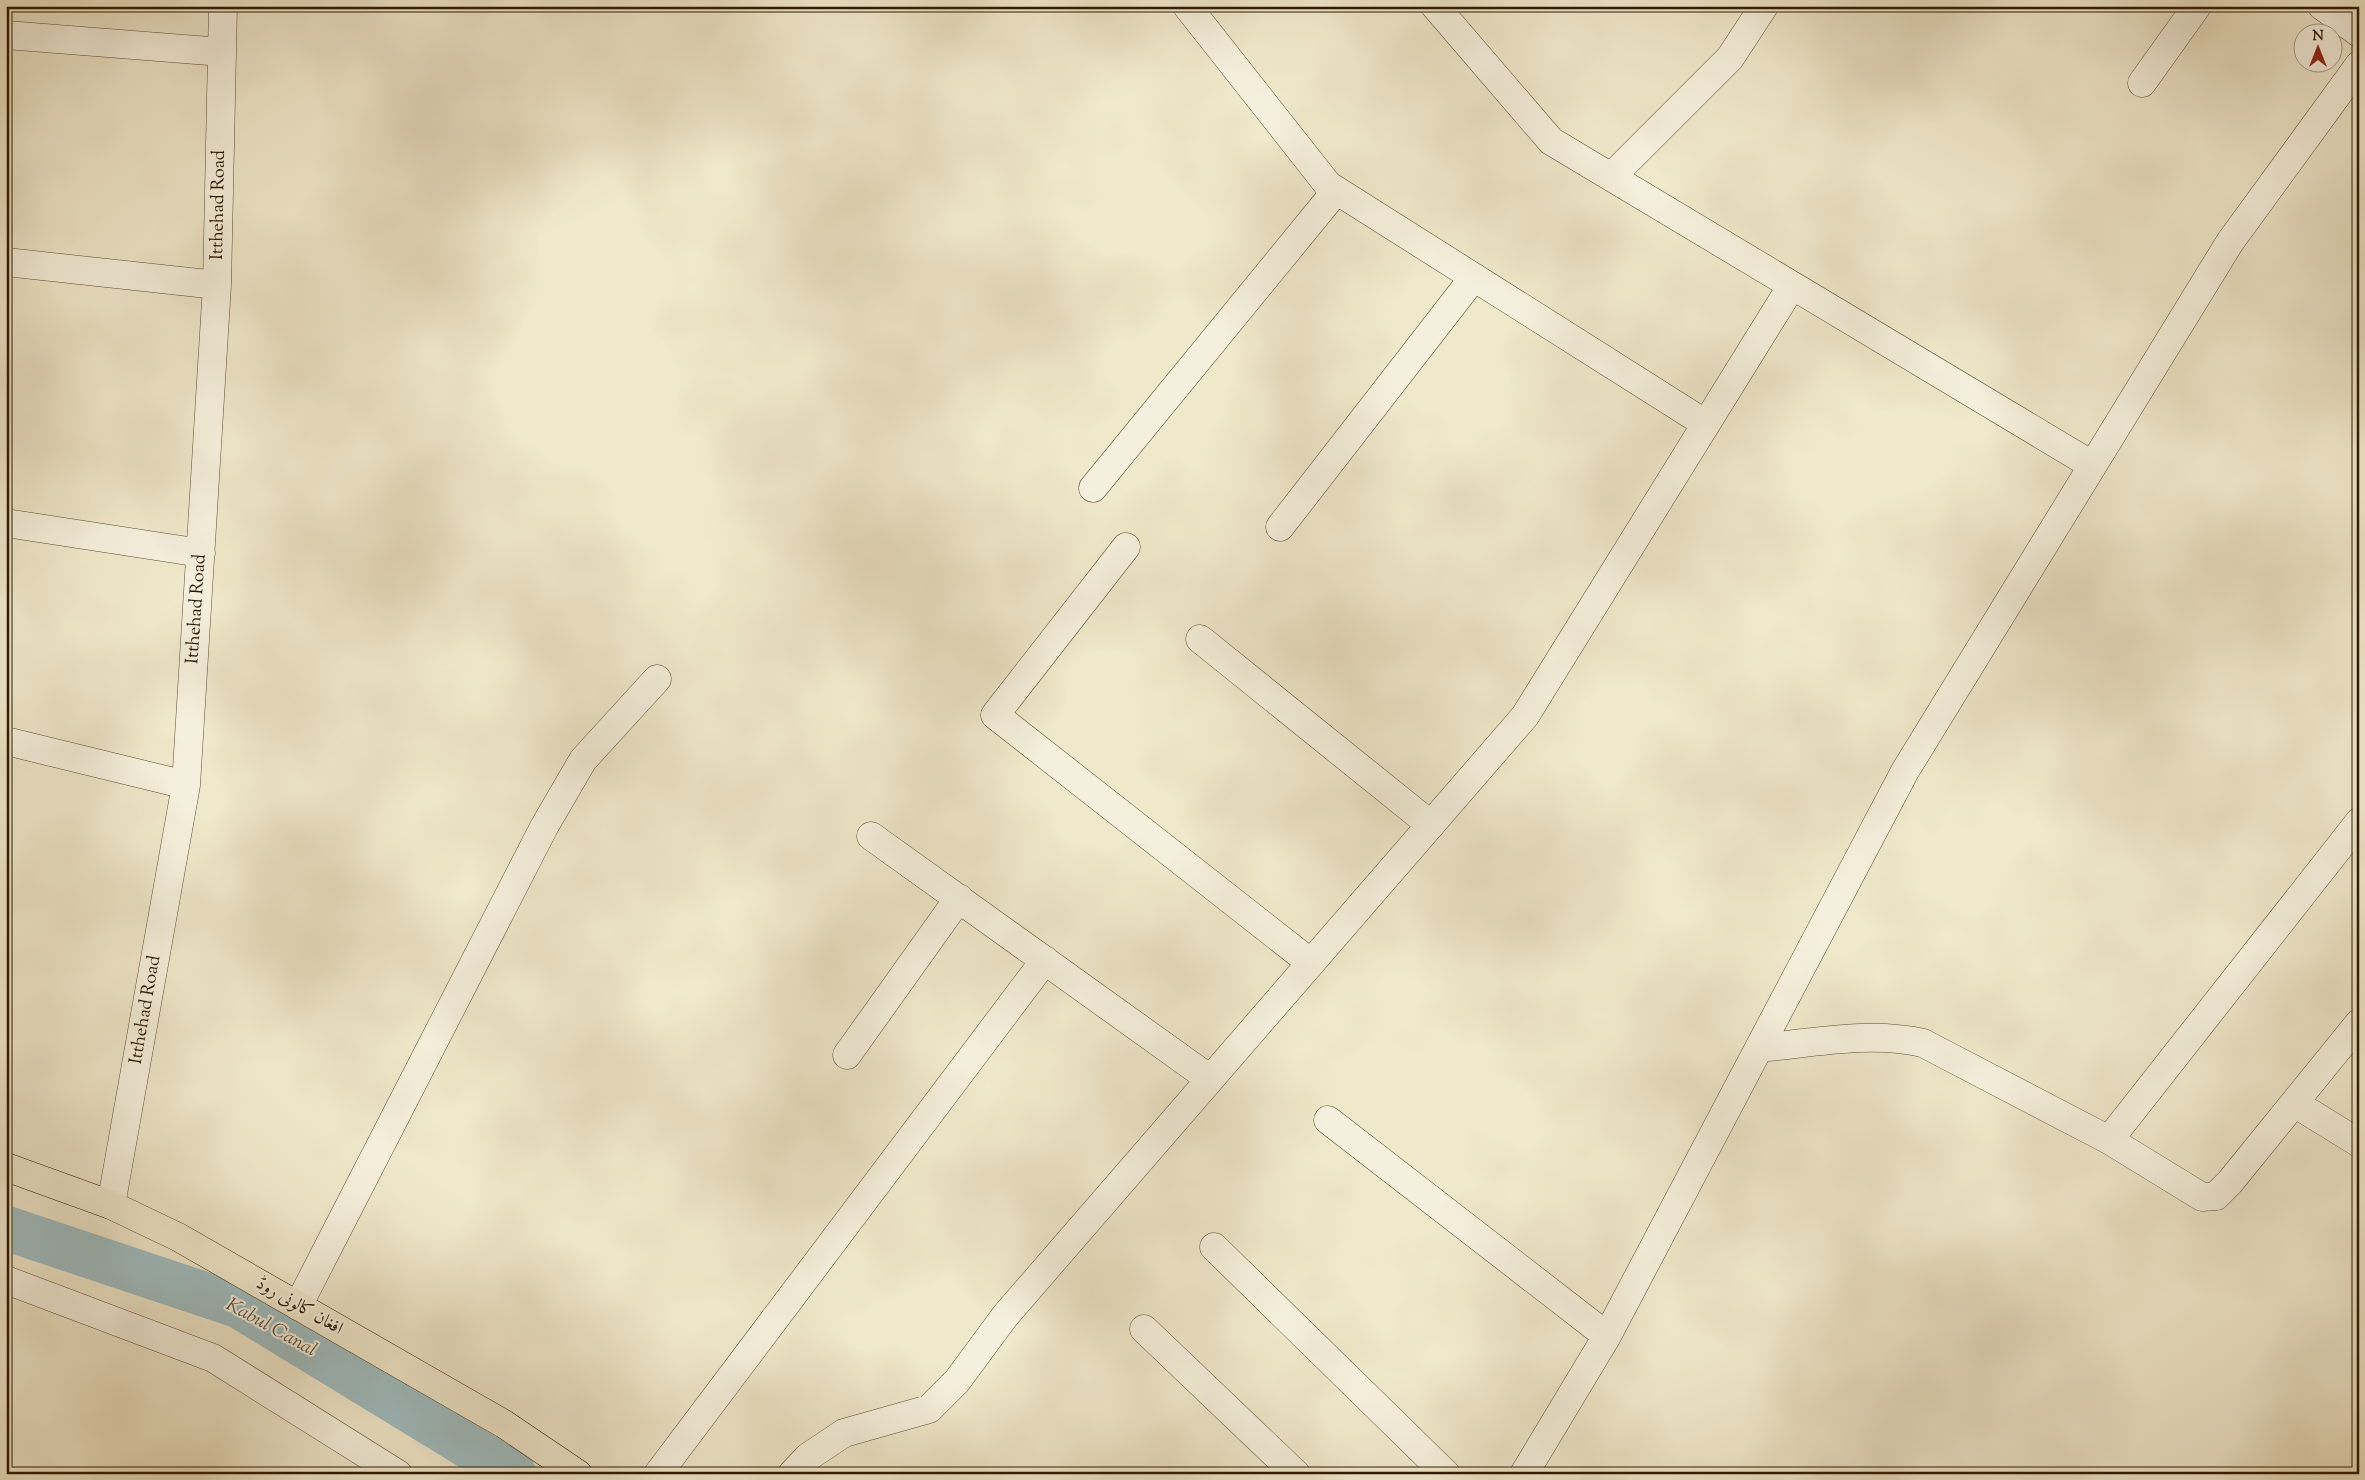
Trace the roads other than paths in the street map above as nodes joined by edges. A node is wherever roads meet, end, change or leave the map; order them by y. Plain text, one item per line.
1 (223, 6) edge
2 (1187, 6) edge
3 (1435, 6) edge
4 (1764, 6) edge
5 (2197, 6) edge
6 (2322, 6) edge
7 (2359, 34) edge
8 (6, 35) edge
9 (222, 52) junction
10 (2359, 65) edge
11 (2142, 83) dead end
12 (1611, 177) junction
13 (1336, 191) junction
14 (6, 262) edge
15 (1474, 278) junction
16 (217, 285) junction
17 (1792, 287) junction
18 (1706, 424) junction
19 (2092, 465) junction
20 (1093, 488) dead end
21 (6, 523) edge
22 (1280, 527) dead end
23 (1126, 547) dead end
24 (201, 553) junction
25 (1200, 639) dead end
26 (657, 679) dead end
27 (6, 741) edge
28 (186, 785) junction
29 (2359, 822) edge
30 (1431, 825) junction
31 (872, 836) dead end
32 (959, 898) junction
33 (1045, 960) junction
34 (1311, 963) junction
35 (2359, 1024) edge
36 (1760, 1048) junction
37 (847, 1055) dead end
38 (1210, 1079) junction
39 (2294, 1103) junction
40 (1328, 1120) dead end
41 (2108, 1140) junction
42 (2359, 1143) edge
43 (6, 1167) edge
44 (111, 1206) junction
45 (1214, 1247) dead end
46 (6, 1280) edge
47 (298, 1306) junction
48 (1144, 1329) dead end
49 (1608, 1336) junction
50 (398, 1474) edge
51 (578, 1474) edge
52 (658, 1474) edge
53 (792, 1474) edge
54 (1296, 1474) edge
55 (1446, 1474) edge
56 (1524, 1474) edge

1 - 9 street, Itthehad Road
2 - 13 street
3 - 12 street
4 - 12 street
5 - 11 street
6 - 7 street
8 - 9 street
9 - 16 street, Itthehad Road
10 - 19 street
12 - 17 street
13 - 15 street
13 - 20 street
14 - 16 street
15 - 18 street
15 - 22 street
16 - 24 street, Itthehad Road
17 - 18 street
17 - 19 street
18 - 30 street
19 - 36 street
21 - 24 street
23 - 34 street
24 - 28 street, Itthehad Road
25 - 30 street
26 - 47 street
27 - 28 street
28 - 44 street, Itthehad Road
29 - 41 street
30 - 34 street
31 - 32 street
32 - 33 street
32 - 37 street
33 - 38 street
33 - 52 street
34 - 38 street
35 - 39 street
36 - 41 street
36 - 49 street
38 - 53 street
39 - 41 street
39 - 42 street
40 - 49 street
43 - 44 main road, افغان کالونی روڈ
44 - 47 main road, افغان کالونی روڈ
45 - 55 street
46 - 50 street
47 - 51 main road, افغان کالونی روڈ
48 - 54 street
49 - 56 street

